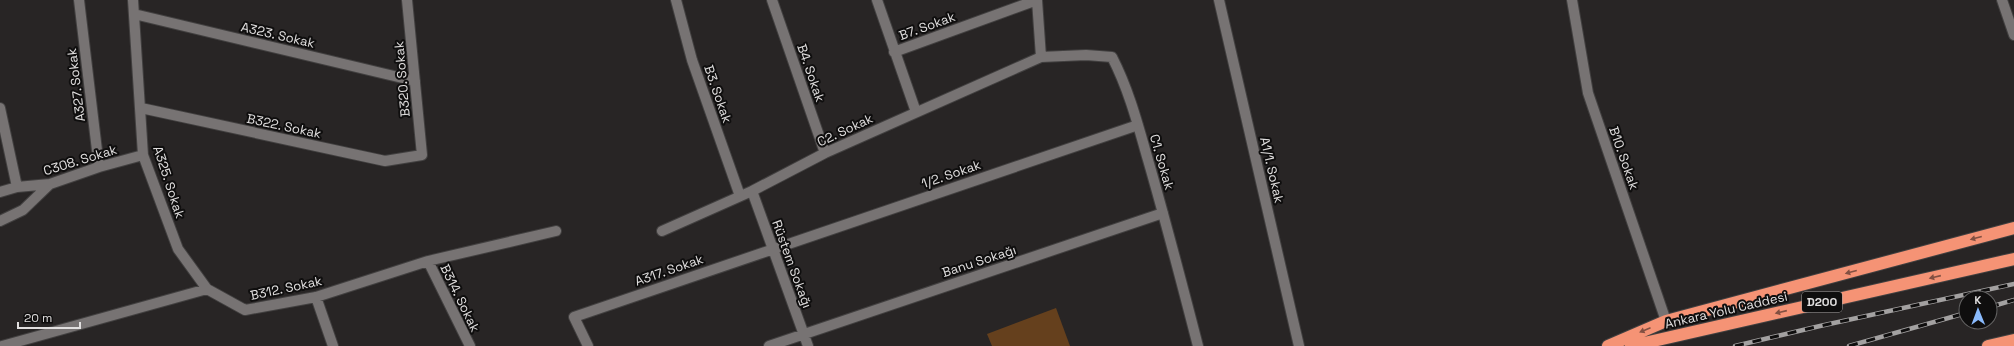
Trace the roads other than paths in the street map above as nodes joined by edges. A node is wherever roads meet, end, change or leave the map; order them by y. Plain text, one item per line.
1 (79, 0) edge
2 (133, 0) edge
3 (407, 0) edge
4 (676, 0) edge
5 (772, 0) edge
6 (877, 0) edge
7 (1037, 0) edge
8 (1219, 0) edge
9 (1572, 0) edge
10 (2002, 0) edge
11 (134, 14) junction
12 (2014, 35) edge
13 (894, 52) junction
14 (1041, 57) junction
15 (415, 81) junction
16 (0, 108) edge
17 (141, 108) junction
18 (916, 112) junction
19 (1138, 124) junction
20 (825, 153) junction
21 (143, 155) junction
22 (422, 155) joint
23 (98, 167) junction
24 (50, 184) junction
25 (17, 187) junction
26 (752, 191) junction
27 (0, 192) edge
28 (740, 196) junction
29 (1163, 213) junction
30 (0, 221) edge
31 (2014, 228) edge
32 (556, 231) dead end
33 (662, 231) dead end
34 (773, 248) junction
35 (2014, 259) edge
36 (428, 261) junction
37 (207, 289) junction
38 (316, 297) junction
39 (1666, 321) junction
40 (803, 333) junction
41 (2014, 340) edge
42 (2, 346) edge
43 (333, 346) edge
44 (470, 346) edge
45 (588, 346) edge
46 (769, 346) edge
47 (808, 346) edge
48 (1198, 346) edge
49 (1299, 346) edge
50 (1608, 346) edge
51 (1631, 346) edge
52 (1988, 346) edge

1 - 23 street, A327. Sokak
2 - 11 street, A325. Sokak
3 - 15 street, B320. Sokak
4 - 28 street, B3. Sokak
5 - 20 street, B4. Sokak
6 - 13 street
7 - 13 street, B7. Sokak
7 - 14 street
8 - 49 street, A1/1. Sokak
9 - 39 street, B10. Sokak
10 - 12 street
11 - 15 street, A323. Sokak
11 - 17 street, A325. Sokak
13 - 18 street
14 - 18 street, C2. Sokak
14 - 19 street, C1. Sokak
15 - 22 street, B320. Sokak
16 - 25 street
17 - 21 street, A325. Sokak
17 - 22 street, B322. Sokak
18 - 20 street, C2. Sokak
19 - 29 street, C1. Sokak
19 - 34 street, 1/2. Sokak
20 - 26 street, C2. Sokak
21 - 23 street, C308. Sokak
21 - 37 street, A325. Sokak
23 - 24 street, C308. Sokak
24 - 25 street, C308. Sokak
24 - 30 street
25 - 27 street, C308. Sokak
26 - 28 street, C2. Sokak
26 - 34 street, Rüstem Sokağı
28 - 33 street, C2. Sokak
29 - 40 street, Banu Sokağı
29 - 48 street, C1. Sokak
31 -> 39 highway
32 - 36 street, B312. Sokak
34 - 40 street, Rüstem Sokağı
34 - 45 street, A317. Sokak
35 -> 51 highway, Ankara Yolu Caddesi / D200
36 - 38 street, B312. Sokak
36 - 44 street, B314. Sokak
37 - 38 street, B312. Sokak
37 - 42 street
38 - 43 street
39 -> 50 highway
40 - 46 street, Banu Sokağı
40 - 47 street, Rüstem Sokağı
41 - 52 highway

